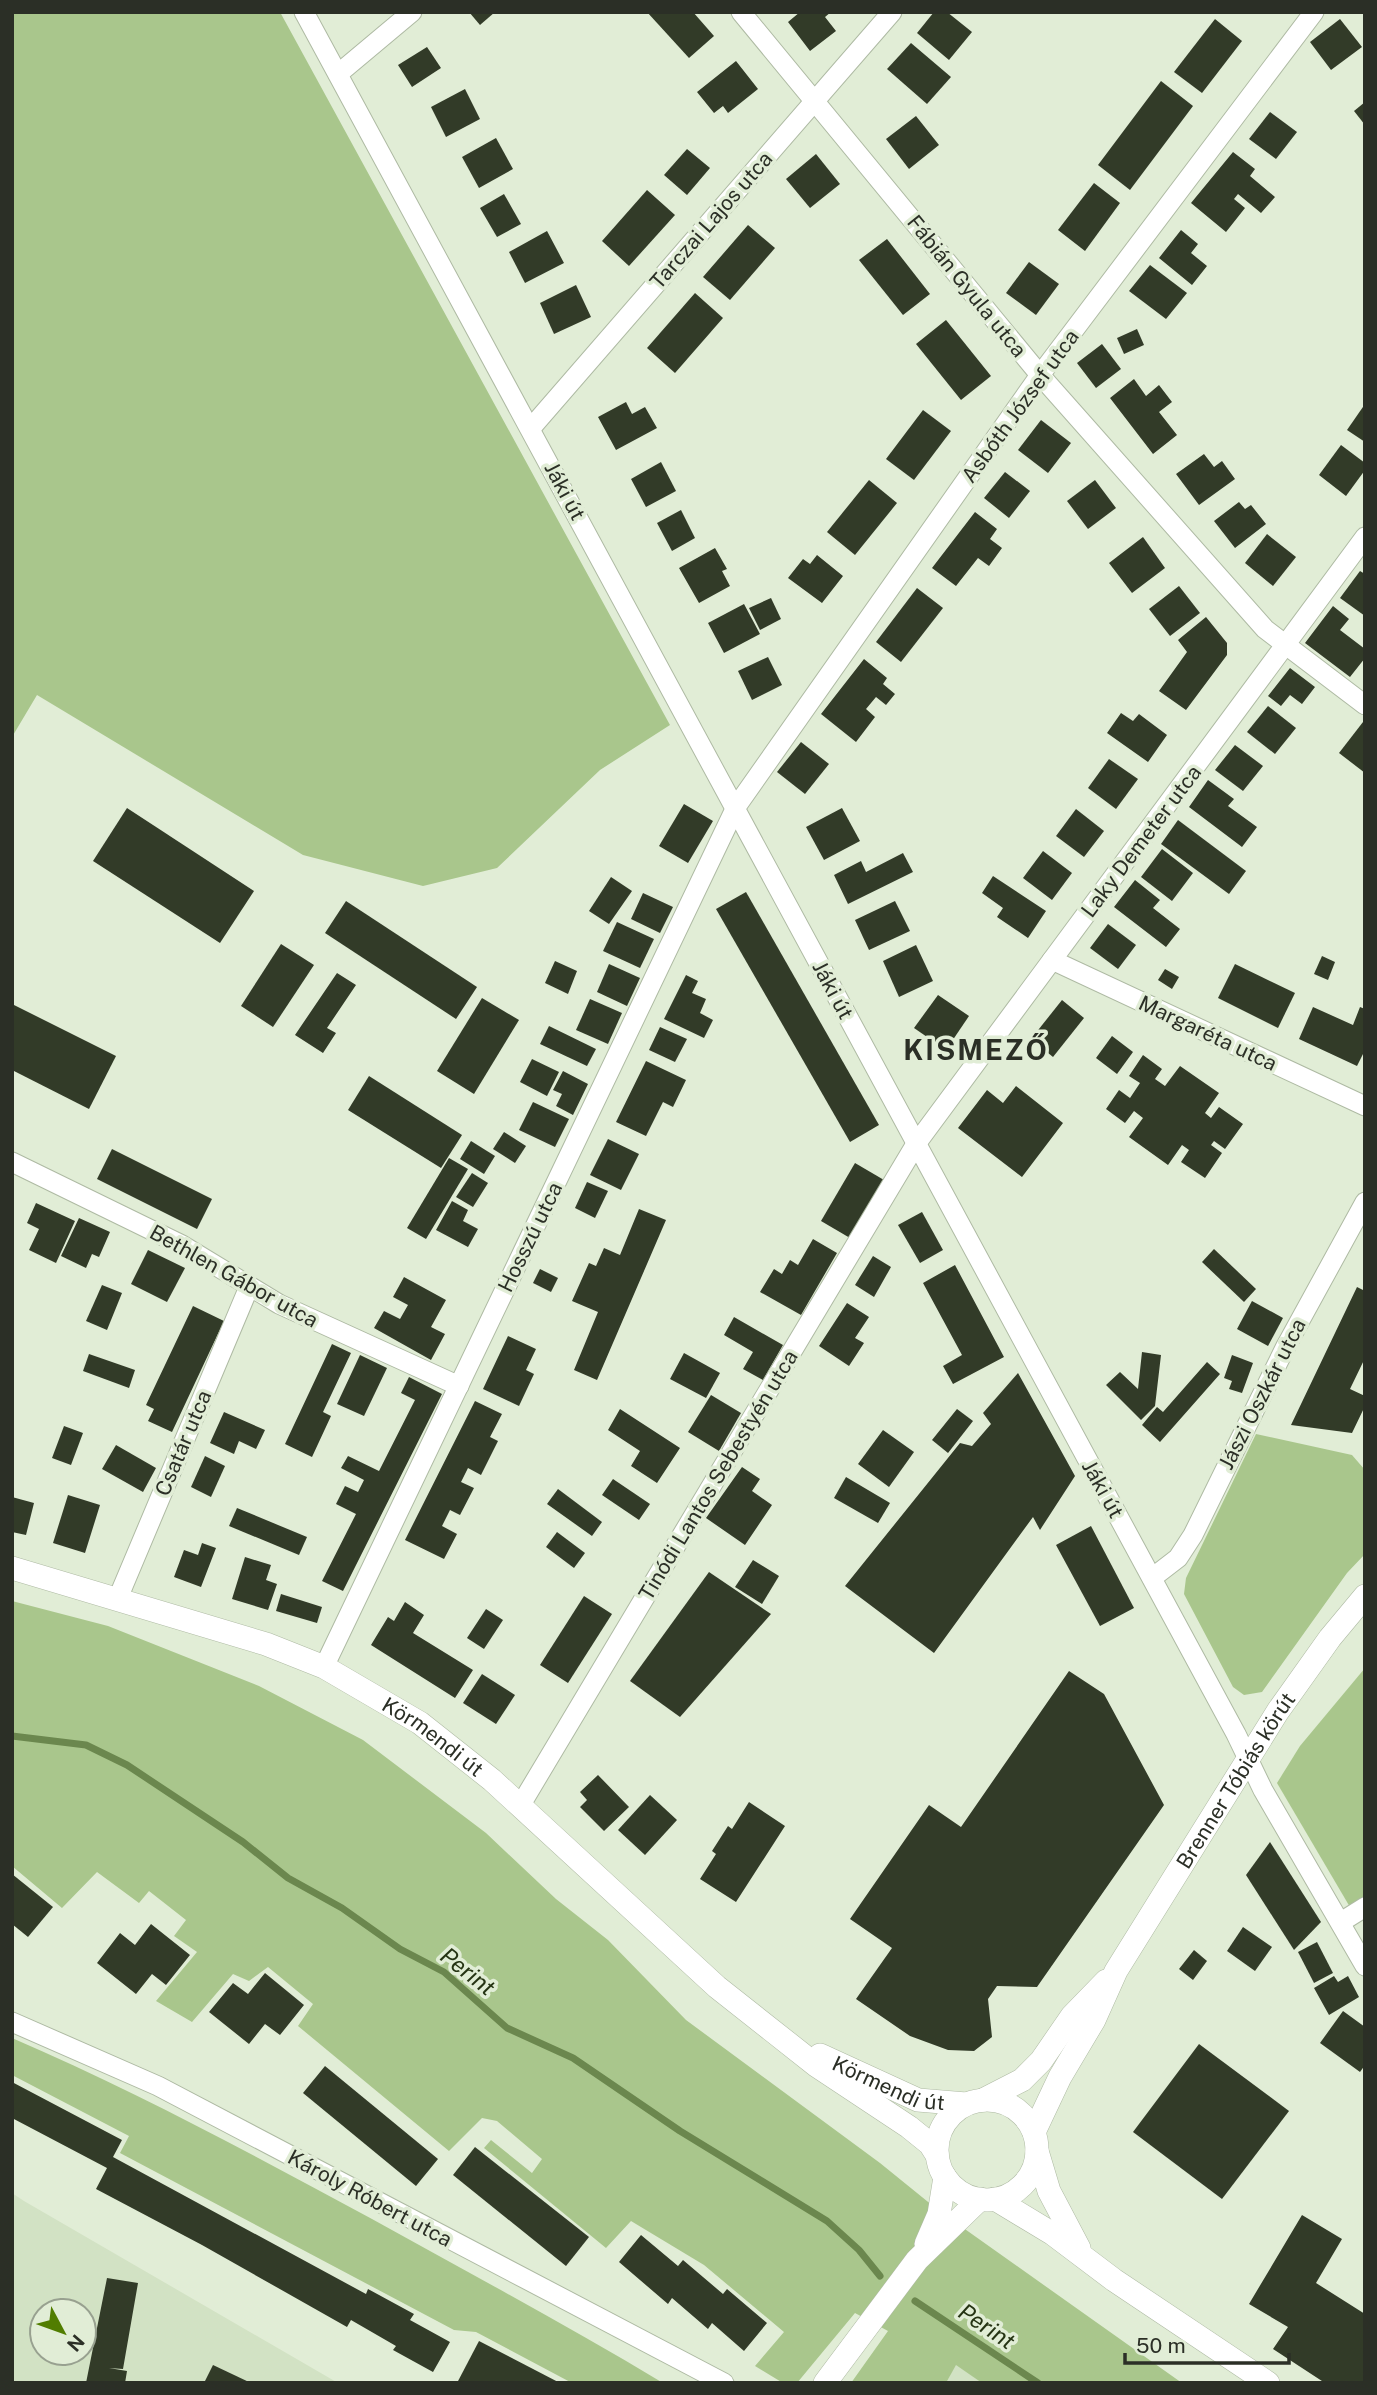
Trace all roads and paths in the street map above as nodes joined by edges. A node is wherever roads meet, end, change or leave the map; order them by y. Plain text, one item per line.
1 (304, 12) edge
2 (412, 12) edge
3 (741, 12) edge
4 (892, 12) edge
5 (1314, 12) edge
6 (338, 74) junction
7 (814, 101) junction
8 (1040, 375) junction
9 (531, 428) junction
10 (1365, 537) edge
11 (1286, 647) junction
12 (1365, 705) edge
13 (736, 807) junction
14 (1052, 960) junction
15 (1365, 1106) edge
16 (916, 1144) junction
17 (12, 1162) edge
18 (1365, 1202) edge
19 (249, 1287) junction
20 (458, 1386) junction
21 (12, 1568) edge
22 (1152, 1578) junction
23 (1365, 1596) edge
24 (118, 1598) junction
25 (324, 1667) junction
26 (1248, 1760) junction
27 (520, 1806) junction
28 (1365, 1907) edge
29 (1341, 1922) junction
30 (1365, 1966) edge
31 (1116, 1971) junction
32 (12, 2022) edge
33 (776, 2033) junction
34 (975, 2102) junction
35 (1035, 2142) junction
36 (937, 2155) junction
37 (945, 2177) junction
38 (987, 2199) junction
39 (933, 2238) junction
40 (1085, 2257) junction
41 (724, 2383) edge
42 (825, 2383) edge
43 (1268, 2383) edge

1 - 6 street, Jáki út
2 - 6 street
3 - 7 street, Fábián Gyula utca
4 - 7 street, Tarczai Lajos utca
5 - 8 street, Asbóth József utca
6 - 9 street, Jáki út
7 - 8 street, Fábián Gyula utca
7 - 9 street, Tarczai Lajos utca
8 - 11 street, Fábián Gyula utca
8 - 13 street, Asbóth József utca
9 - 13 street, Jáki út
10 - 11 street, Laky Demeter utca
11 - 12 street, Fábián Gyula utca
11 - 14 street, Laky Demeter utca
13 - 16 street, Jáki út
13 - 20 street, Hosszú utca
14 - 15 street, Margaréta utca
14 - 16 street, Laky Demeter utca
16 - 22 street, Jáki út
16 - 27 street, Tinódi Lantos Sebestyén utca
17 - 19 street, Bethlen Gábor utca
18 - 22 street, Jászi Oszkár utca
19 - 20 street, Bethlen Gábor utca
19 - 24 street, Csatár utca
20 - 25 street, Hosszú utca
21 - 24 street, Körmendi út
22 - 26 street, Jáki út
23 - 26 street, Brenner Tóbiás körút
24 - 25 street, Körmendi út
25 - 27 street, Körmendi út
26 - 29 street, Jáki út
26 - 31 street, Brenner Tóbiás körút
27 - 33 street, Körmendi út
28 - 29 street
29 - 30 street, Jáki út
31 - 34 street, Brenner Tóbiás körút
31 - 35 street, Brenner Tóbiás körút
32 - 41 street, Károly Róbert utca
33 - 34 street, Körmendi út
33 - 36 street, Körmendi út
34 - 35 street
34 - 36 street
35 - 38 street
35 - 40 street
36 - 37 street
37 - 38 street
37 - 39 street
38 - 39 street
38 - 40 street
39 - 42 street
40 - 43 street

